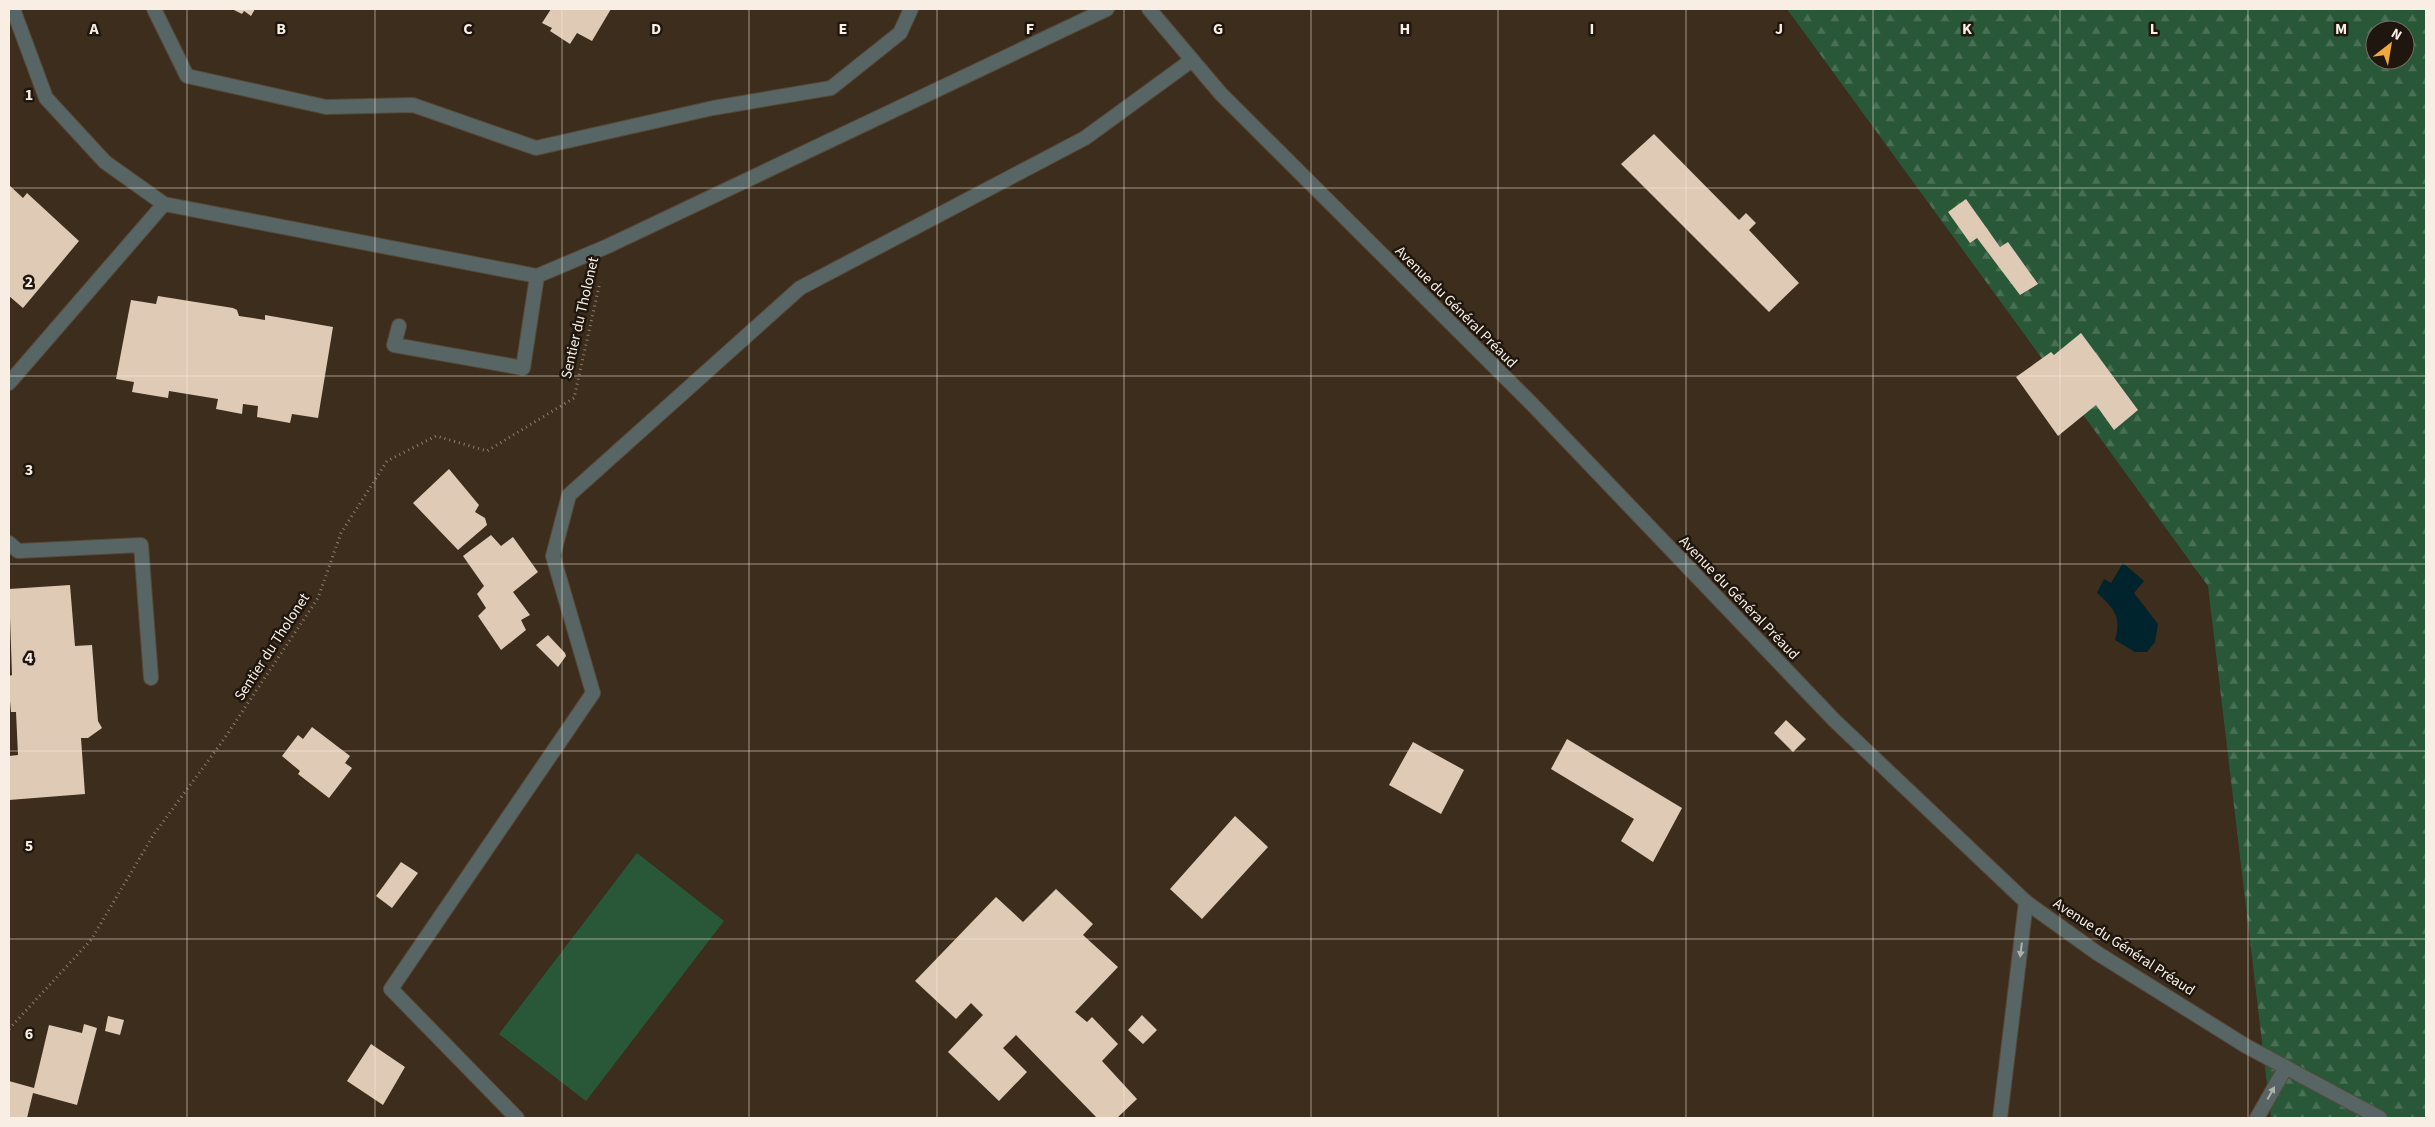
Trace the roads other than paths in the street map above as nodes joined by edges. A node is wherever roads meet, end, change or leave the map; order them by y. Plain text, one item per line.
1 (13, 9) edge
2 (154, 9) edge
3 (911, 9) edge
4 (1107, 9) edge
5 (1149, 9) edge
6 (1192, 60) junction
7 (164, 204) junction
8 (537, 276) junction
9 (399, 326) dead end
10 (9, 383) edge
11 (9, 543) edge
12 (150, 678) dead end
13 (2026, 902) junction
14 (2286, 1067) junction
15 (517, 1118) edge
16 (2000, 1118) edge
17 (2257, 1118) edge
18 (2380, 1118) edge

1 - 7 street
2 - 3 street
4 - 8 street
5 - 6 street, Avenue du Général Préaud
6 - 13 street, Avenue du Général Préaud
6 - 15 street
7 - 8 street
7 - 10 street
8 - 9 street
11 - 12 street
13 - 14 street, Avenue du Général Préaud
13 -> 16 street
17 -> 14 street
14 - 18 street, Avenue du Général Préaud

